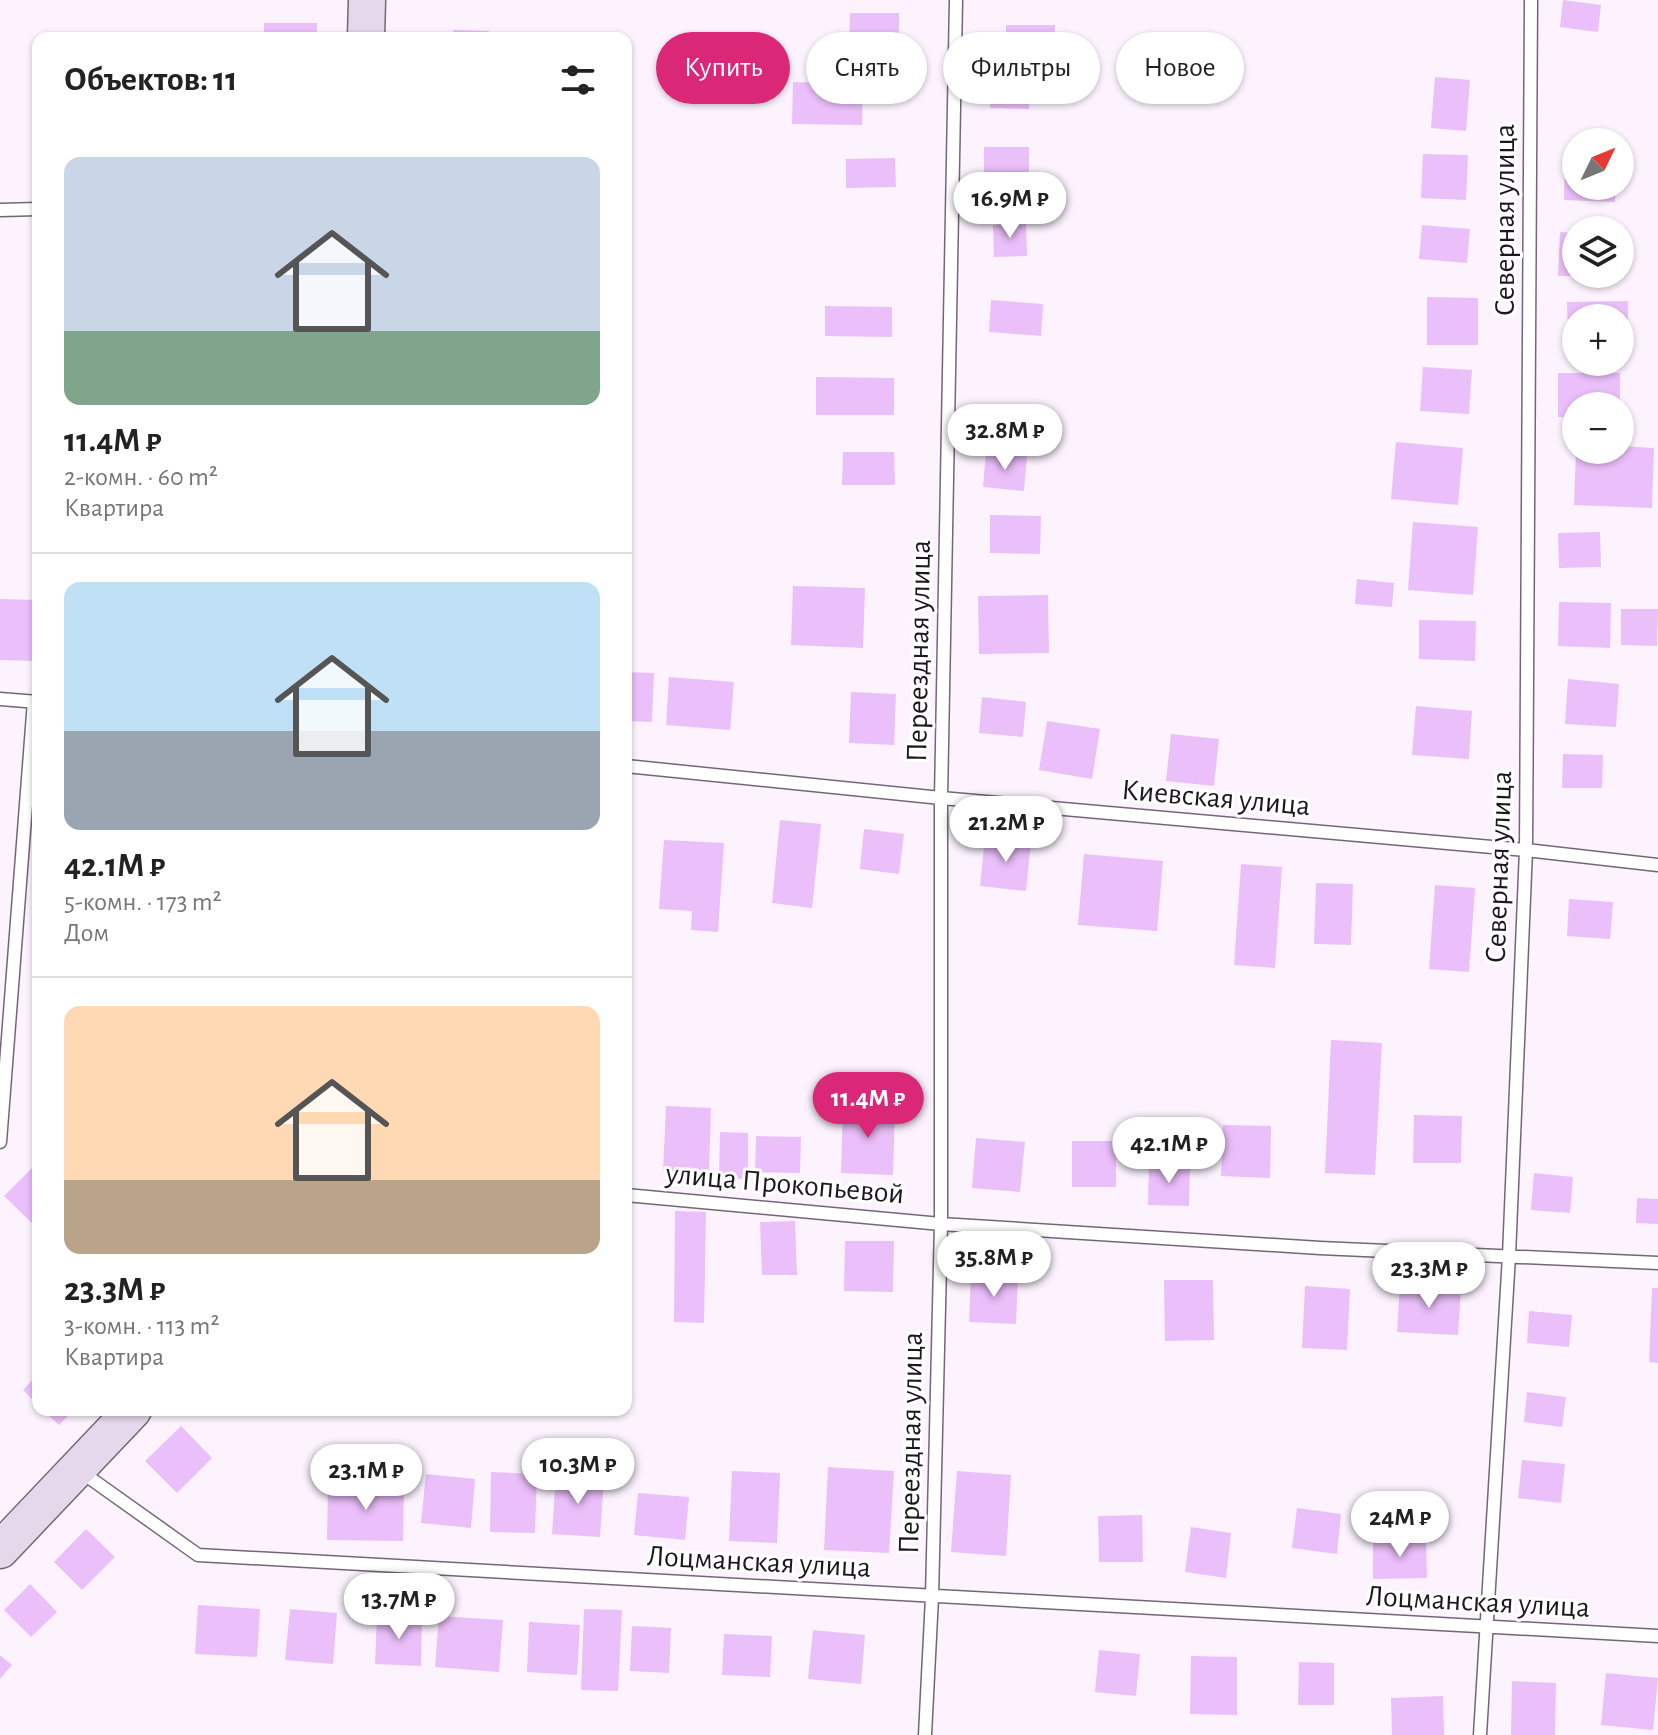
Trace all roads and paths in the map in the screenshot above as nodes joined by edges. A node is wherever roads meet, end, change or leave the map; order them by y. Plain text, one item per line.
1 (367, 0) edge
2 (956, 0) edge
3 (1531, 0) edge
4 (366, 32) edge
5 (32, 209) edge
6 (0, 210) edge
7 (0, 699) edge
8 (32, 702) edge
9 (32, 751) edge
10 (632, 767) edge
11 (941, 798) junction
12 (1526, 850) junction
13 (1658, 865) edge
14 (0, 1142) edge
15 (632, 1196) edge
16 (941, 1224) junction
17 (1509, 1256) junction
18 (1658, 1263) edge
19 (127, 1416) edge
20 (77, 1469) junction
21 (0, 1550) edge
22 (932, 1597) junction
23 (1486, 1628) junction
24 (1658, 1636) edge
25 (925, 1735) edge
26 (1480, 1735) edge

1 - 4 main road
2 - 11 lane, Переездная улица
3 - 12 lane, Северная улица
5 - 6 lane
7 - 8 lane
9 - 14 lane
10 - 11 lane, Киевская улица
11 - 12 lane, Киевская улица
11 - 16 lane, Переездная улица
12 - 13 lane, Киевская улица
12 - 17 lane, Северная улица
15 - 16 lane, улица Прокопьевой
16 - 17 lane, улица Прокопьевой
16 - 22 lane, Переездная улица
17 - 18 lane, улица Прокопьевой
17 - 23 lane, Северная улица
19 - 20 main road
20 - 21 main road
20 - 22 lane, Лоцманская улица
22 - 23 lane, Лоцманская улица
22 - 25 lane, Переездная улица
23 - 24 lane, Лоцманская улица
23 - 26 lane, Северная улица

